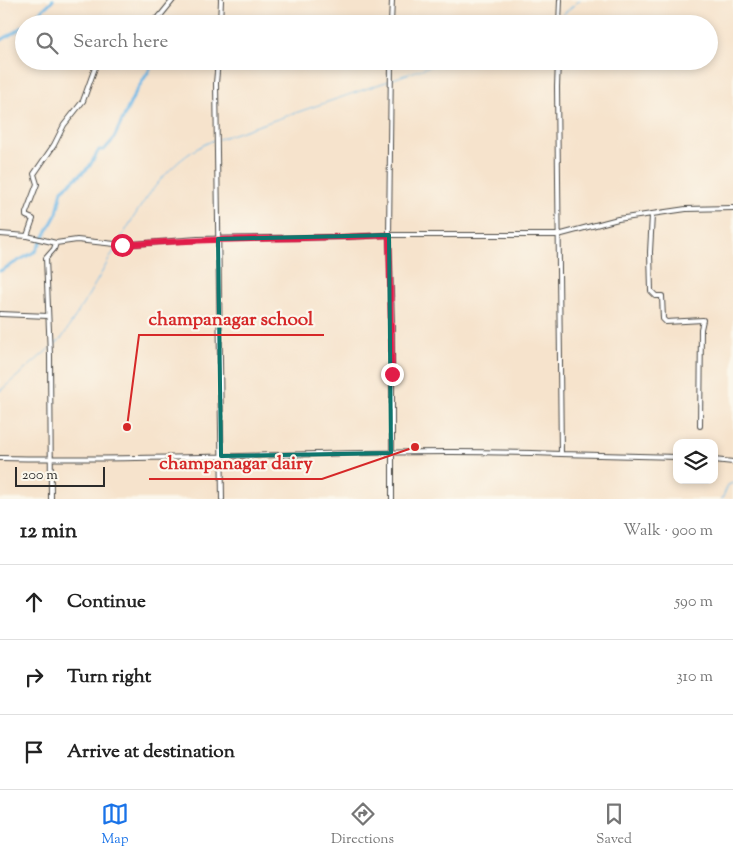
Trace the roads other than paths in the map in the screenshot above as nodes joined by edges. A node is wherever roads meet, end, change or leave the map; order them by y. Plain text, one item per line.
1 (172, 0) edge
2 (221, 0) edge
3 (392, 0) edge
4 (560, 0) edge
5 (161, 15) edge
6 (220, 15) edge
7 (391, 15) edge
8 (559, 15) edge
9 (94, 70) edge
10 (217, 70) edge
11 (391, 70) edge
12 (557, 70) edge
13 (733, 208) edge
14 (652, 215) junction
15 (0, 234) edge
16 (389, 235) junction
17 (558, 235) junction
18 (26, 236) junction
19 (218, 240) junction
20 (56, 243) junction
21 (0, 314) edge
22 (48, 316) junction
23 (700, 426) dead end
24 (391, 453) junction
25 (561, 454) junction
26 (221, 456) junction
27 (673, 457) edge
28 (0, 458) edge
29 (51, 459) junction
30 (718, 460) edge
31 (733, 462) edge
32 (51, 499) edge
33 (222, 499) edge
34 (392, 499) edge

1 - 5 street
2 - 6 street
3 - 7 street
4 - 8 street
9 - 18 street
10 - 19 street
11 - 16 street
12 - 17 street
13 - 14 street
14 - 17 street
14 - 23 street
15 - 18 street
16 - 17 street
16 - 19 street
16 - 24 street
17 - 25 street
18 - 20 street
19 - 20 street
19 - 26 street
20 - 22 street
21 - 22 street
22 - 29 street
24 - 25 street
24 - 26 street
24 - 34 street
25 - 27 street
26 - 29 street
26 - 33 street
28 - 29 street
29 - 32 street
30 - 31 street

